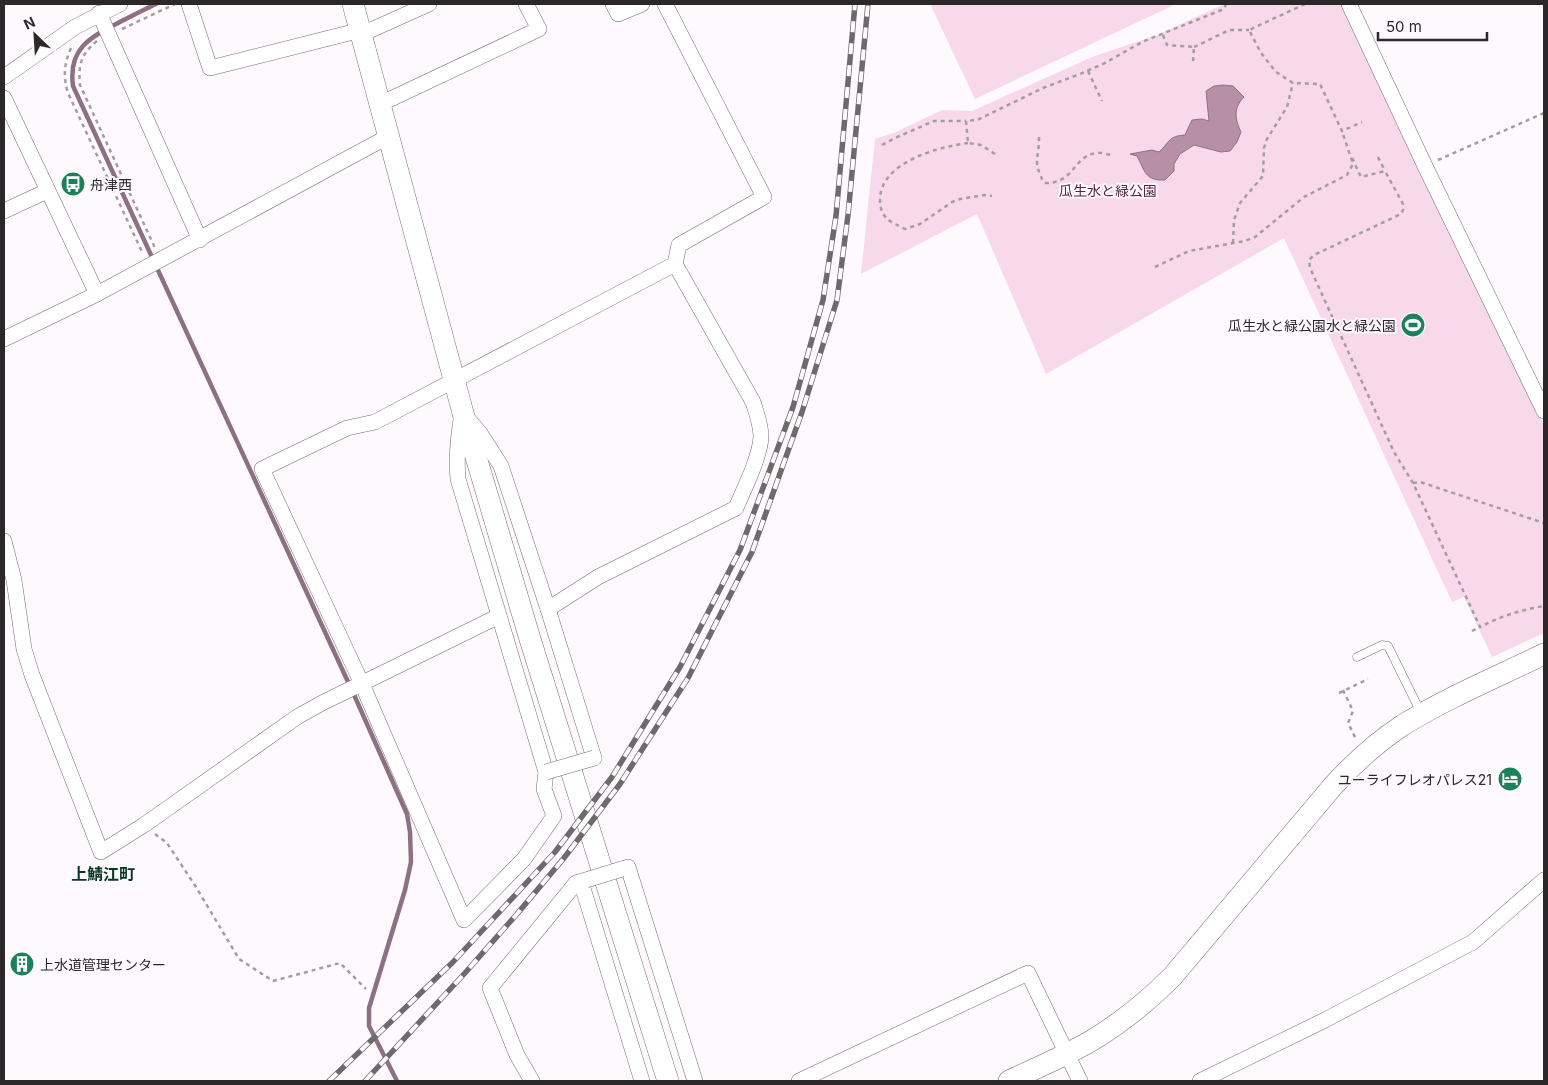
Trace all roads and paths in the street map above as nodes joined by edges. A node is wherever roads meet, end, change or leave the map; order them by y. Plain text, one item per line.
1 (120, 4) edge
2 (175, 4) edge
3 (189, 4) edge
4 (353, 4) edge
5 (429, 4) edge
6 (526, 4) edge
7 (613, 4) edge
8 (642, 4) edge
9 (665, 4) edge
10 (1226, 4) edge
11 (1304, 4) edge
12 (1349, 4) edge
13 (105, 27) junction
14 (1249, 30) junction
15 (361, 32) junction
16 (1163, 35) junction
17 (75, 43) dead end
18 (1194, 47) junction
19 (1193, 62) dead end
20 (1088, 70) junction
21 (4, 77) edge
22 (1293, 83) junction
23 (4, 98) edge
24 (1102, 102) dead end
25 (380, 104) junction
26 (1544, 113) edge
27 (966, 121) junction
28 (1362, 122) dead end
29 (1342, 131) junction
30 (389, 136) junction
31 (1039, 137) dead end
32 (968, 143) junction
33 (882, 145) dead end
34 (995, 154) dead end
35 (1111, 155) dead end
36 (1378, 157) dead end
37 (1352, 158) junction
38 (1425, 166) junction
39 (1385, 171) junction
40 (47, 190) junction
41 (992, 196) dead end
42 (4, 211) edge
43 (200, 240) junction
44 (1233, 243) junction
45 (155, 264) junction
46 (674, 264) junction
47 (1155, 267) dead end
48 (97, 294) junction
49 (4, 339) edge
50 (455, 381) junction
51 (1544, 411) edge
52 (463, 414) junction
53 (1413, 483) junction
54 (1544, 523) edge
55 (4, 541) edge
56 (1544, 606) edge
57 (548, 608) junction
58 (499, 616) junction
59 (1480, 627) junction
60 (1472, 631) dead end
61 (1544, 654) edge
62 (1357, 657) dead end
63 (1368, 679) dead end
64 (356, 687) junction
65 (1343, 690) junction
66 (1339, 692) dead end
67 (1422, 715) junction
68 (1364, 756) junction
69 (546, 772) junction
70 (144, 825) junction
71 (1544, 880) edge
72 (583, 881) junction
73 (366, 989) dead end
74 (1067, 1054) junction
75 (532, 1081) edge
76 (642, 1081) edge
77 (668, 1081) edge
78 (695, 1081) edge
79 (799, 1081) edge
80 (1009, 1081) edge
81 (1080, 1081) edge
82 (1200, 1081) edge

1 - 13 street
2 - 13 path
3 - 15 street
4 - 15 street
5 - 15 street
6 - 25 street
7 - 8 street
9 - 46 street
10 - 16 path
11 - 14 path
12 - 38 street
13 - 21 street
13 - 43 street
13 - 45 path
14 - 18 path
14 - 22 path
15 - 25 street
16 - 18 path
16 - 20 path
17 - 45 path
18 - 19 path
20 - 24 path
20 - 27 path
22 - 29 path
22 - 44 path
23 - 40 street
25 - 30 street
26 - 38 path
27 - 32 path
27 - 33 path
28 - 29 path
29 - 37 path
30 - 43 street
30 - 50 street
31 - 35 path
32 - 34 path
32 - 41 path
36 - 39 path
37 - 39 path
37 - 44 path
38 - 51 street
39 - 53 path
40 - 42 street
40 - 48 street
43 - 45 street
44 - 47 path
45 - 48 street
46 - 50 street
46 - 57 street
48 - 49 street
50 - 52 street
50 - 64 street
52 - 57 street
52 - 58 street
52 - 77 street
53 - 54 path
53 - 59 path
55 - 70 street
56 - 59 path
57 - 69 street, bridge
58 - 64 street
58 - 69 street
59 - 60 path
61 - 67 street
62 - 67 lane
63 - 65 path
64 - 69 street
64 - 70 street
65 - 66 path
65 - 68 path
67 - 68 street
68 - 74 street
70 - 73 path
71 - 82 street
72 - 75 street
72 - 76 street
72 - 78 street, bridge
74 - 79 street
74 - 80 street
74 - 81 street

